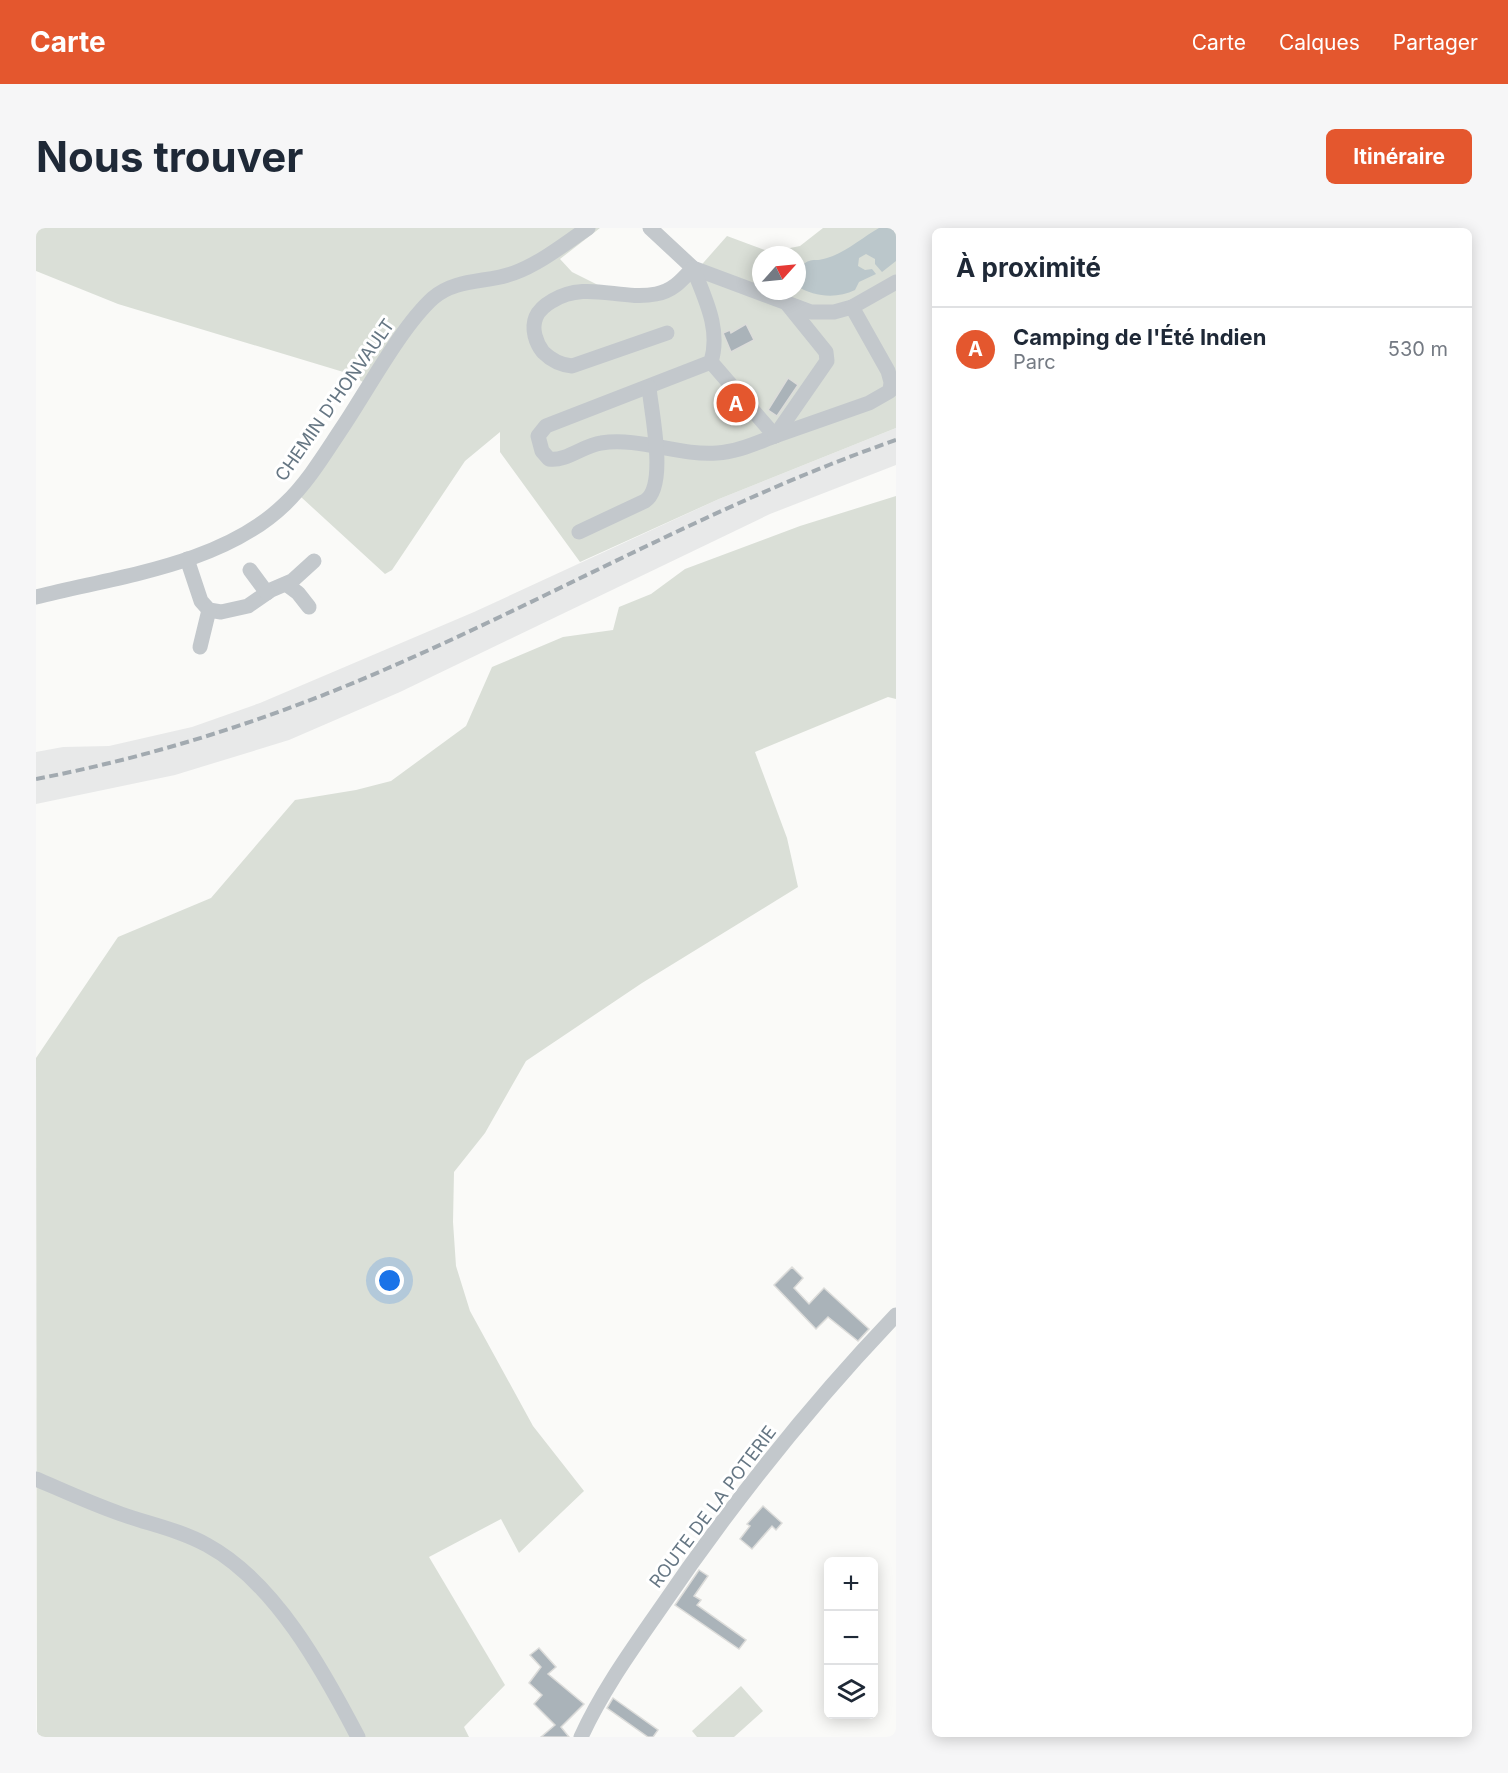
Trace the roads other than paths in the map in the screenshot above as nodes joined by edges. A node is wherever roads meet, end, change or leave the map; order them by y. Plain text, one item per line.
1 (588, 228) edge
2 (650, 228) edge
3 (693, 268) junction
4 (896, 282) edge
5 (788, 304) junction
6 (852, 307) junction
7 (667, 333) dead end
8 (711, 362) junction
9 (648, 387) junction
10 (775, 436) junction
11 (655, 445) junction
12 (579, 531) dead end
13 (187, 559) junction
14 (314, 561) dead end
15 (250, 570) dead end
16 (286, 584) junction
17 (267, 593) junction
18 (36, 597) edge
19 (309, 607) dead end
20 (209, 610) junction
21 (200, 647) dead end
22 (896, 1315) edge
23 (36, 1479) edge
24 (358, 1737) edge
25 (581, 1737) edge

1 - 13 street, CHEMIN D'HONVAULT
2 - 3 street
3 - 5 street
3 - 7 street
3 - 8 street
4 - 6 street
5 - 6 street
5 - 10 street
6 - 10 street
8 - 9 street
8 - 10 street
9 - 11 street
9 - 11 street
10 - 11 street
11 - 12 street
13 - 18 street, CHEMIN D'HONVAULT
13 - 20 street
14 - 16 street
15 - 17 street
16 - 17 street
16 - 19 street
17 - 20 street
20 - 21 street
22 - 25 street, ROUTE DE LA POTERIE
23 - 24 street

